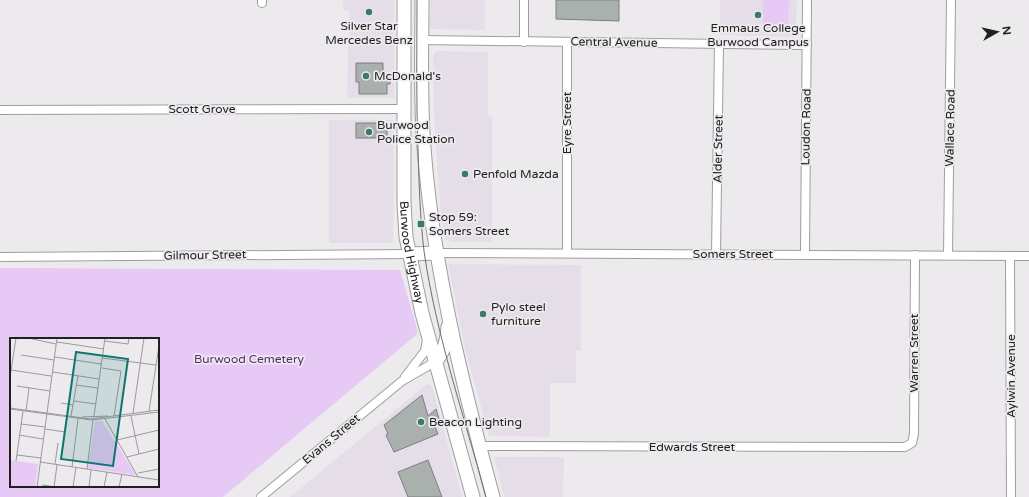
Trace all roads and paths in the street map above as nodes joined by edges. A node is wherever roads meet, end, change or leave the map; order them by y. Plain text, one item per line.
1 (404, 0) edge
2 (422, 0) edge
3 (524, 0) edge
4 (807, 0) edge
5 (951, 0) edge
6 (404, 39) junction
7 (422, 40) junction
8 (524, 42) junction
9 (567, 42) junction
10 (719, 44) junction
11 (807, 45) junction
12 (404, 109) junction
13 (422, 109) junction
14 (0, 110) edge
15 (437, 253) junction
16 (567, 253) junction
17 (410, 254) junction
18 (716, 254) junction
19 (804, 254) junction
20 (915, 255) junction
21 (948, 255) junction
22 (1010, 256) junction
23 (1029, 256) edge
24 (0, 257) edge
25 (448, 313) junction
26 (428, 337) junction
27 (435, 362) junction
28 (402, 381) junction
29 (460, 446) junction
30 (479, 446) junction
31 (905, 447) joint
32 (261, 497) edge
33 (474, 497) edge
34 (493, 497) edge
35 (1011, 497) edge

1 - 6 highway, Burwood Highway
2 - 7 highway, Burwood Highway
3 - 8 street
4 - 11 street, Loudon Road
5 - 21 street, Wallace Road
6 - 7 highway
6 - 12 highway, Burwood Highway
7 - 8 street, Central Avenue
7 - 13 highway, Burwood Highway
8 - 9 street, Central Avenue
9 - 10 street, Central Avenue
9 - 16 street, Eyre Street
10 - 11 street, Central Avenue
10 - 18 street, Alder Street
11 - 19 street, Loudon Road
12 - 13 highway
12 - 14 street, Scott Grove
12 - 17 highway, Burwood Highway
13 - 15 highway, Burwood Highway
15 - 16 street, Somers Street
15 - 17 highway
15 - 25 highway, Burwood Highway
16 - 18 street, Somers Street
17 - 24 street, Gilmour Street
17 - 26 highway, Burwood Highway
18 - 19 street, Somers Street
19 - 20 street, Somers Street
20 - 21 street, Somers Street
20 - 31 street, Warren Street
21 - 22 street, Somers Street
22 - 23 street, Somers Street
22 - 35 street, Aylwin Avenue
25 - 27 highway
25 - 30 highway, Burwood Highway
26 - 27 highway, Burwood Highway
26 - 28 street, Evans Street
27 - 28 street, Evans Street
27 - 29 highway, Burwood Highway
28 - 32 street, Evans Street
29 - 30 highway
29 - 33 highway, Burwood Highway
30 - 31 street, Edwards Street
30 - 34 highway, Burwood Highway

